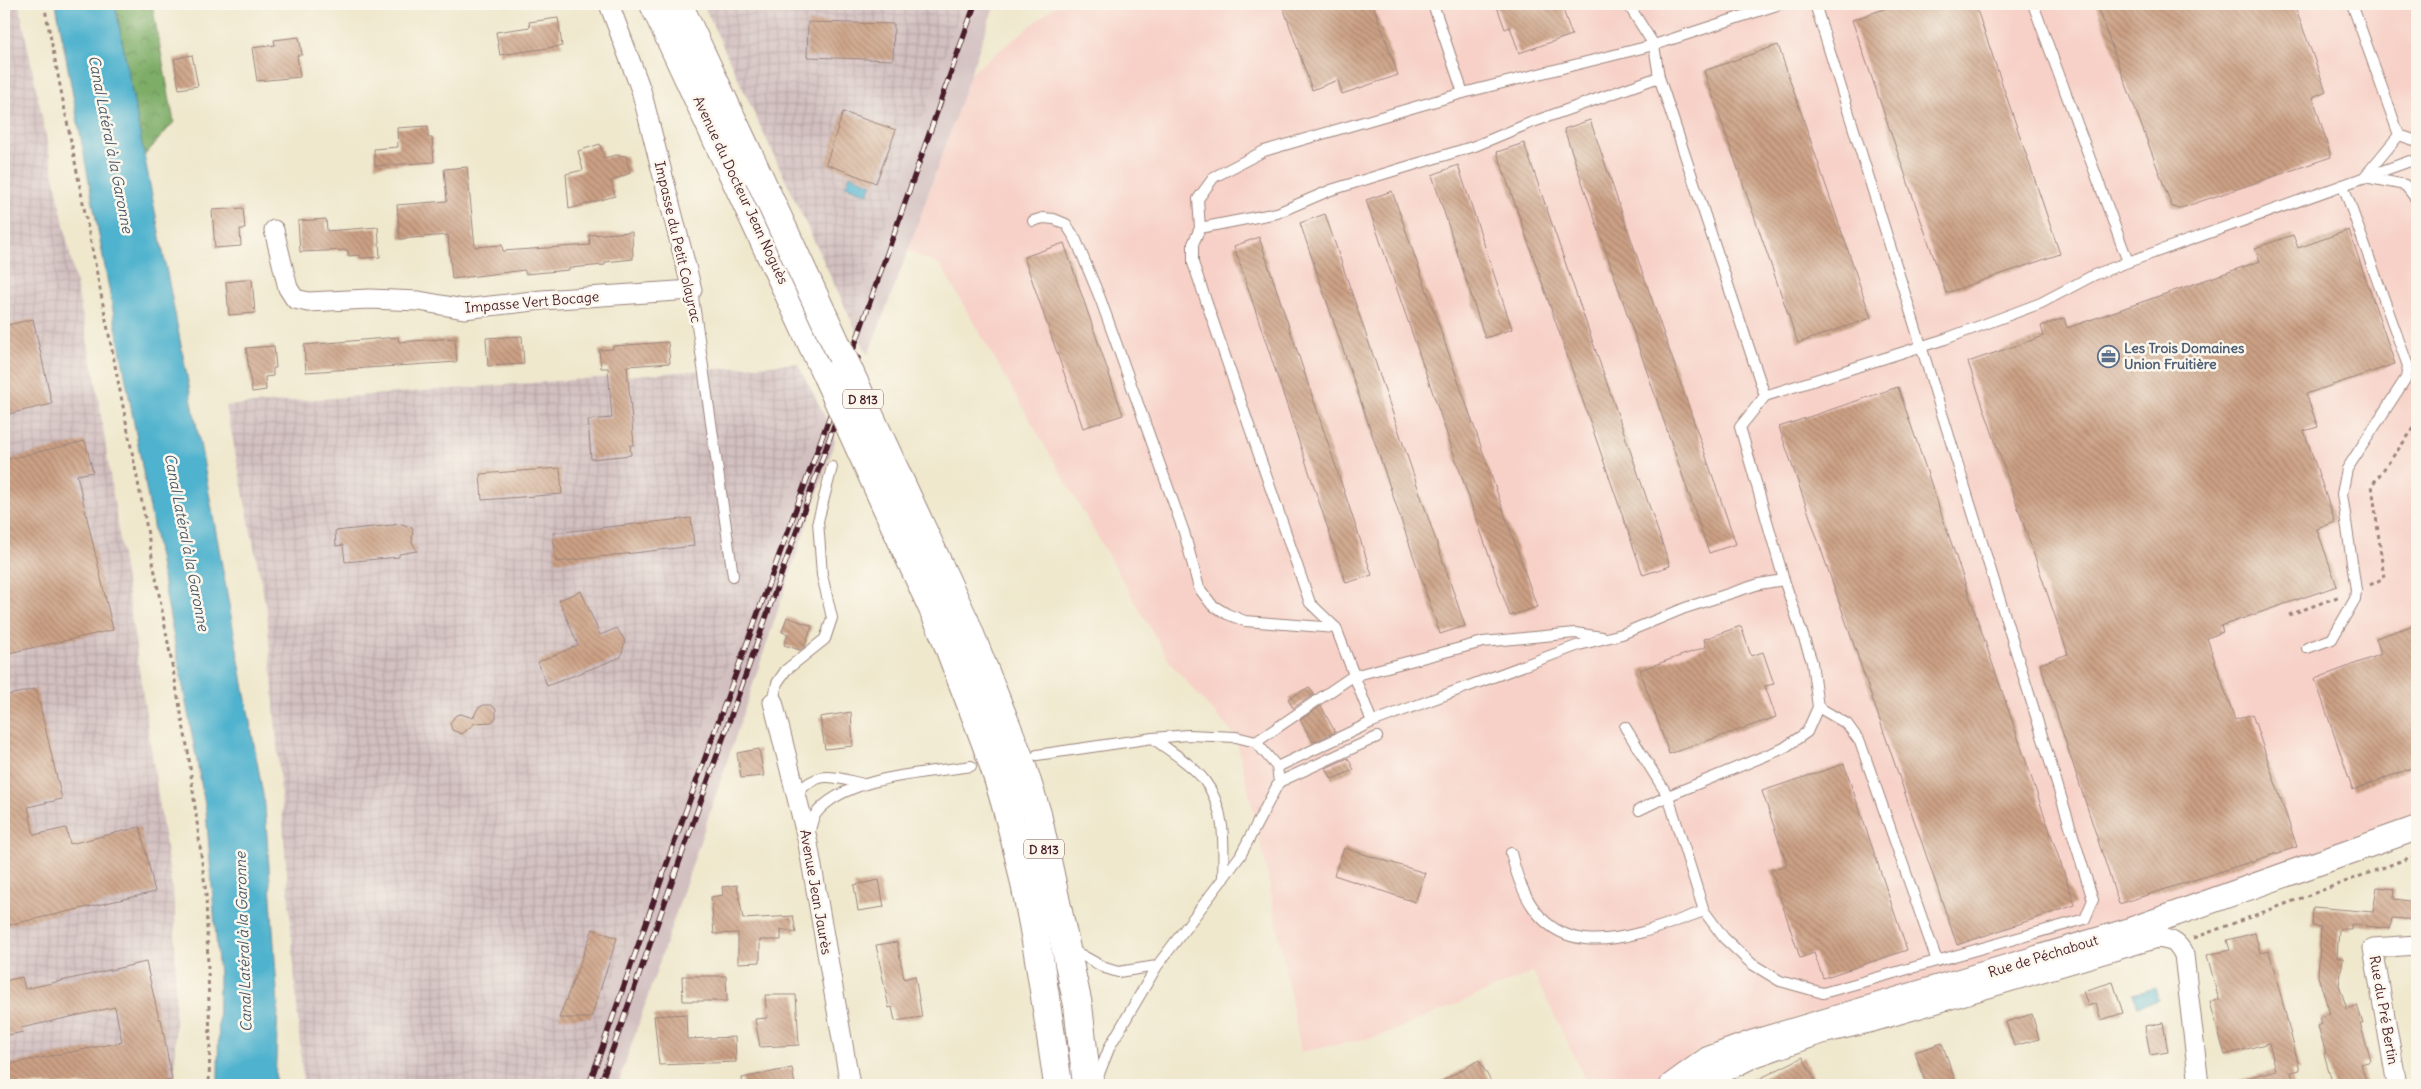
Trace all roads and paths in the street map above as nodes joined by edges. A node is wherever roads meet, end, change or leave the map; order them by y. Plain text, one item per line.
1 (44, 4) edge
2 (609, 4) edge
3 (654, 4) edge
4 (678, 4) edge
5 (1432, 4) edge
6 (1628, 4) edge
7 (1780, 4) edge
8 (1815, 4) edge
9 (2033, 4) edge
10 (2352, 4) edge
11 (1654, 44) junction
12 (689, 53) junction
13 (1659, 77) junction
14 (1463, 93) junction
15 (2398, 135) junction
16 (2417, 141) edge
17 (2417, 164) edge
18 (2364, 177) junction
19 (2343, 184) junction
20 (2417, 200) edge
21 (1033, 221) dead end
22 (1200, 228) junction
23 (274, 230) dead end
24 (2128, 262) junction
25 (692, 290) junction
26 (1921, 346) junction
27 (1765, 396) junction
28 (2417, 424) edge
29 (832, 467) dead end
30 (733, 576) dead end
31 (1784, 580) junction
32 (2356, 590) junction
33 (2289, 615) dead end
34 (954, 628) junction
35 (1336, 628) junction
36 (1606, 638) junction
37 (2307, 648) dead end
38 (1353, 676) junction
39 (774, 702) joint
40 (1818, 707) junction
41 (1372, 722) junction
42 (1625, 728) dead end
43 (1377, 737) dead end
44 (1153, 738) junction
45 (1256, 742) junction
46 (1037, 755) dead end
47 (971, 766) dead end
48 (1277, 767) junction
49 (1279, 782) junction
50 (862, 784) junction
51 (796, 794) junction
52 (1668, 796) junction
53 (1639, 810) dead end
54 (2417, 828) edge
55 (807, 838) junction
56 (1510, 853) dead end
57 (2417, 855) edge
58 (1222, 879) junction
59 (1704, 911) junction
60 (2184, 942) junction
61 (1065, 945) junction
62 (2417, 945) edge
63 (1937, 961) junction
64 (1157, 966) junction
65 (209, 1085) edge
66 (850, 1085) edge
67 (1058, 1085) edge
68 (1087, 1085) edge
69 (1094, 1085) edge
70 (1672, 1085) edge
71 (1699, 1085) edge
72 (2199, 1085) edge
73 (2397, 1085) edge

1 - 65 path
2 - 25 street, Impasse du Petit Colayrac
3 - 12 main road, Avenue du Docteur Jean Noguès / D 813
4 - 12 main road, Avenue du Docteur Jean Noguès / D 813
5 - 14 lane
6 - 11 lane
7 - 11 lane
8 - 26 lane
9 - 24 lane
10 - 15 lane
11 - 13 lane
11 - 14 lane
12 - 34 main road, Avenue du Docteur Jean Noguès / D 813, bridge
12 - 34 main road, Avenue du Docteur Jean Noguès / D 813, bridge
13 - 22 lane
13 - 27 lane
14 - 22 lane
15 - 16 lane
15 - 18 lane
17 - 18 lane
18 - 19 lane
18 - 20 lane
19 - 24 lane
19 - 32 lane
21 - 35 lane
22 - 35 lane
23 - 25 street, Impasse Vert Bocage
24 - 26 lane
25 - 30 lane, Impasse du Petit Colayrac
26 - 27 lane
26 - 63 lane
27 - 31 lane
28 - 32 path
29 - 39 lane
31 - 36 lane
31 - 40 lane
32 - 33 path
32 - 37 lane
34 - 61 main road, D 813
34 - 67 main road, D 813
35 - 38 lane
36 - 38 lane
36 - 41 lane
38 - 41 lane
38 - 45 lane
39 - 51 street, Avenue Jean Jaurès
40 - 52 lane
40 - 63 lane
41 - 48 lane
42 - 52 lane
43 - 49 lane
44 - 45 lane
44 - 46 lane
44 - 58 lane
45 - 48 lane
47 - 50 lane
48 - 49 lane
49 - 58 lane
50 - 51 lane
50 - 55 lane
51 - 55 street, Avenue Jean Jaurès
52 - 53 lane
52 - 59 lane
54 - 70 street, Rue de Péchabout
55 - 66 street, Avenue Jean Jaurès
56 - 59 lane
57 - 60 path
58 - 64 lane
59 - 63 lane
60 - 71 street
60 - 72 street
61 - 64 lane
61 - 68 main road, D 813
62 - 73 street, Rue du Pré Bertin
64 - 69 lane

